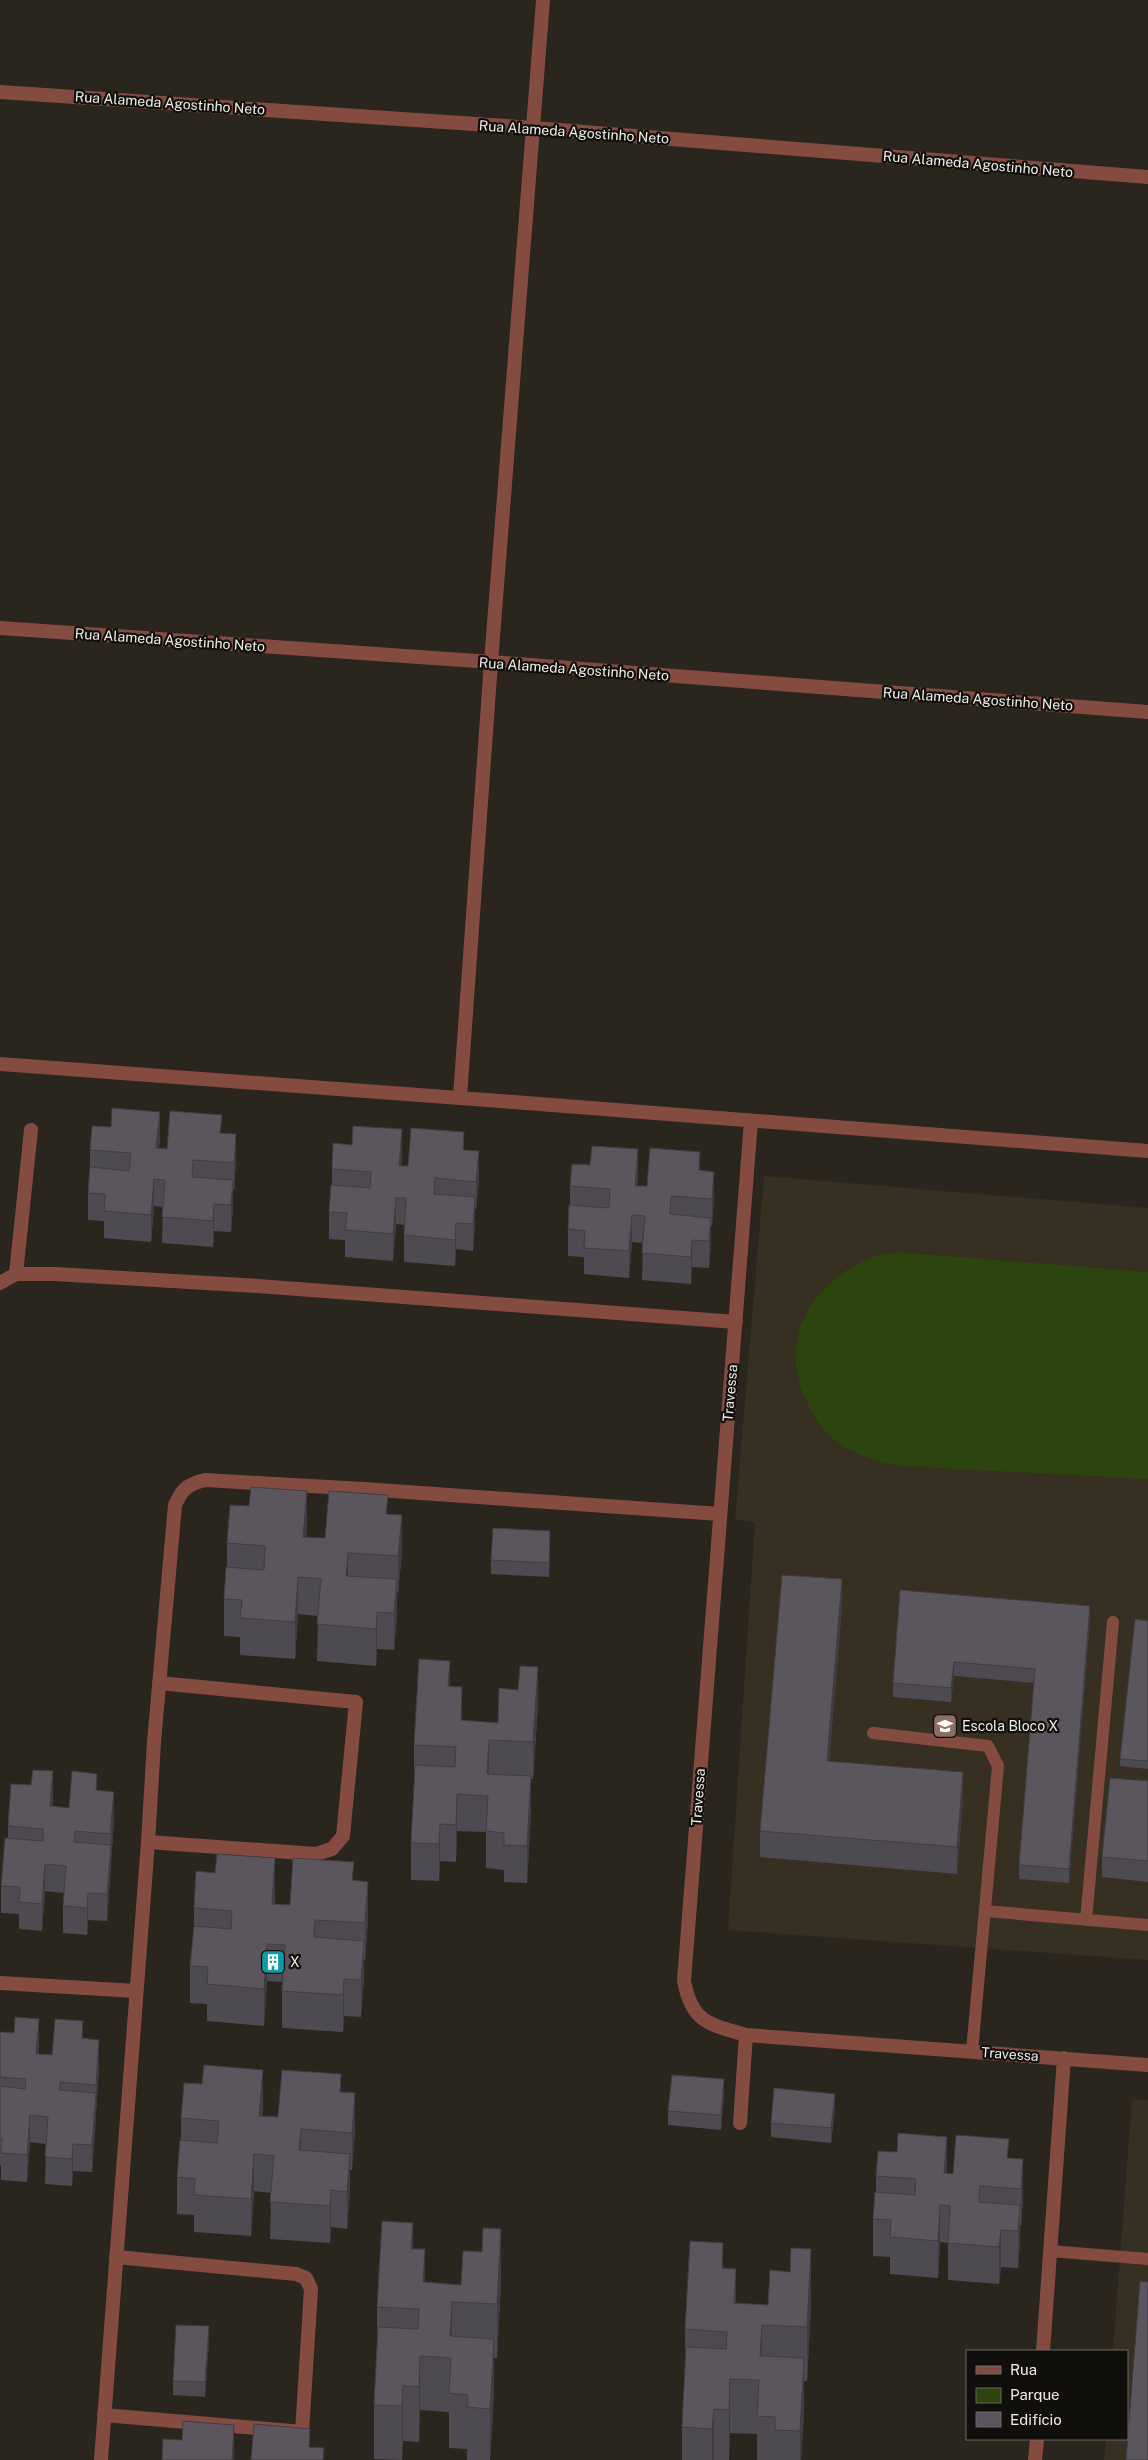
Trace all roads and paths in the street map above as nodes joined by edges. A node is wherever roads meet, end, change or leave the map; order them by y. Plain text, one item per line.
1 (543, 0) edge
2 (0, 92) edge
3 (534, 128) junction
4 (1148, 177) edge
5 (0, 628) edge
6 (491, 662) junction
7 (1148, 712) edge
8 (0, 1064) edge
9 (460, 1096) junction
10 (751, 1121) junction
11 (31, 1130) dead end
12 (1148, 1151) edge
13 (16, 1274) junction
14 (0, 1283) edge
15 (736, 1322) junction
16 (720, 1514) junction
17 (1113, 1622) dead end
18 (159, 1683) junction
19 (873, 1733) dead end
20 (148, 1842) junction
21 (985, 1911) junction
22 (1086, 1920) junction
23 (1148, 1925) edge
24 (0, 1983) edge
25 (136, 1991) junction
26 (746, 2035) junction
27 (972, 2051) junction
28 (1064, 2058) junction
29 (1148, 2065) edge
30 (740, 2123) dead end
31 (1050, 2251) junction
32 (116, 2257) junction
33 (1148, 2259) edge
34 (1043, 2350) edge
35 (104, 2415) junction
36 (1037, 2440) edge
37 (100, 2460) edge
38 (1035, 2460) edge

1 - 3 street
2 - 3 street, Rua Alameda Agostinho Neto
3 - 4 street, Rua Alameda Agostinho Neto
3 - 6 street
5 - 6 street, Rua Alameda Agostinho Neto
6 - 7 street, Rua Alameda Agostinho Neto
6 - 9 street
8 - 9 street
9 - 10 street
10 - 12 street
10 - 15 street, Travessa
11 - 13 street
13 - 14 street
13 - 15 street
15 - 16 street, Travessa
16 - 18 street
16 - 26 street, Travessa
17 - 22 lane
18 - 20 street
18 - 20 street
19 - 21 lane
20 - 25 street
21 - 22 lane
21 - 27 lane
22 - 23 lane
24 - 25 street
25 - 32 street
26 - 27 street, Travessa
26 - 30 street
27 - 28 street, Travessa
28 - 29 street, Travessa
28 - 31 street
31 - 33 lane
31 - 34 street
32 - 35 street
32 - 35 street
35 - 37 street
36 - 38 street

